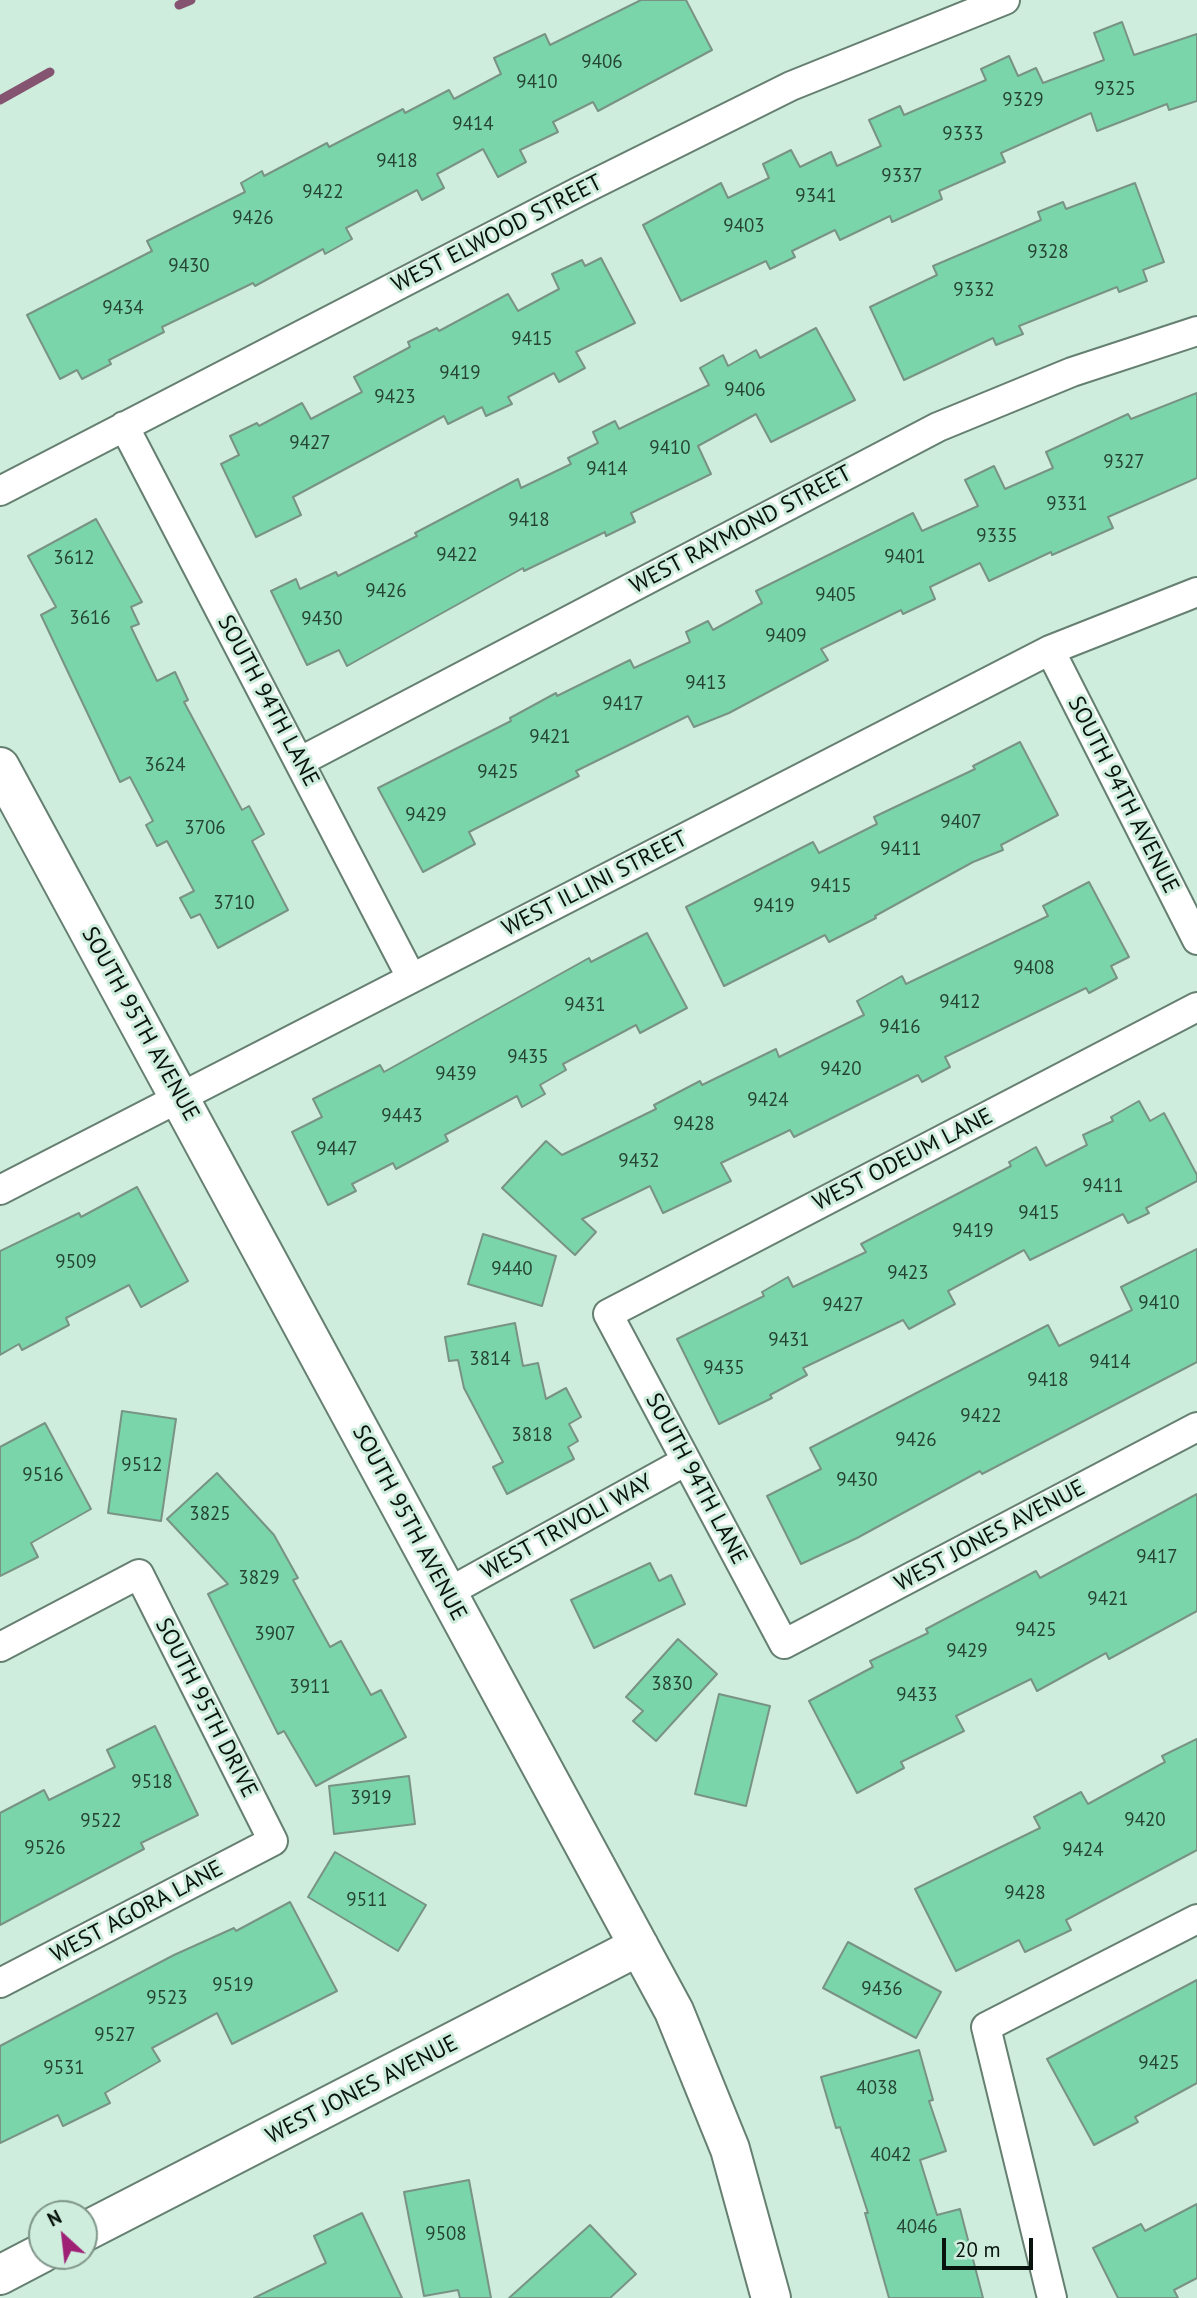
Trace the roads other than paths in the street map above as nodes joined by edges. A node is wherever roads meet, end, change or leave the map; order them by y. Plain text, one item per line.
1 (1006, 0) edge
2 (1197, 331) edge
3 (124, 426) junction
4 (0, 491) edge
5 (1197, 592) edge
6 (1050, 650) junction
7 (299, 762) junction
8 (0, 767) edge
9 (1197, 940) edge
10 (411, 977) junction
11 (1197, 1007) edge
12 (179, 1096) junction
13 (0, 1190) edge
14 (608, 1314) joint
15 (1197, 1427) edge
16 (686, 1461) junction
17 (447, 1593) junction
18 (784, 1644) joint
19 (0, 1647) edge
20 (273, 1841) joint
21 (1197, 1919) edge
22 (639, 1946) junction
23 (0, 1983) edge
24 (98, 2225) edge
25 (28, 2260) edge
26 (0, 2275) edge
27 (771, 2298) edge
28 (1052, 2298) edge

1 - 3 street, WEST ELWOOD STREET
2 - 7 street, WEST RAYMOND STREET
3 - 4 street, WEST ELWOOD STREET
3 - 7 street, SOUTH 94TH LANE
5 - 6 street, WEST ILLINI STREET
6 - 9 street, SOUTH 94TH AVENUE
6 - 10 street, WEST ILLINI STREET
7 - 10 street, SOUTH 94TH LANE
8 - 12 street, SOUTH 95TH AVENUE
10 - 12 street, WEST ILLINI STREET
11 - 14 street, WEST ODEUM LANE
12 - 13 street, WEST ILLINI STREET
12 - 17 street, SOUTH 95TH AVENUE
14 - 16 street, SOUTH 94TH LANE
15 - 18 street, WEST JONES AVENUE
16 - 17 street, WEST TRIVOLI WAY
16 - 18 street, SOUTH 94TH LANE
17 - 22 street, SOUTH 95TH AVENUE
19 - 20 street, SOUTH 95TH DRIVE
20 - 23 street, WEST AGORA LANE
21 - 28 street
22 - 24 street, WEST JONES AVENUE
22 - 27 street, SOUTH 95TH AVENUE
25 - 26 street

